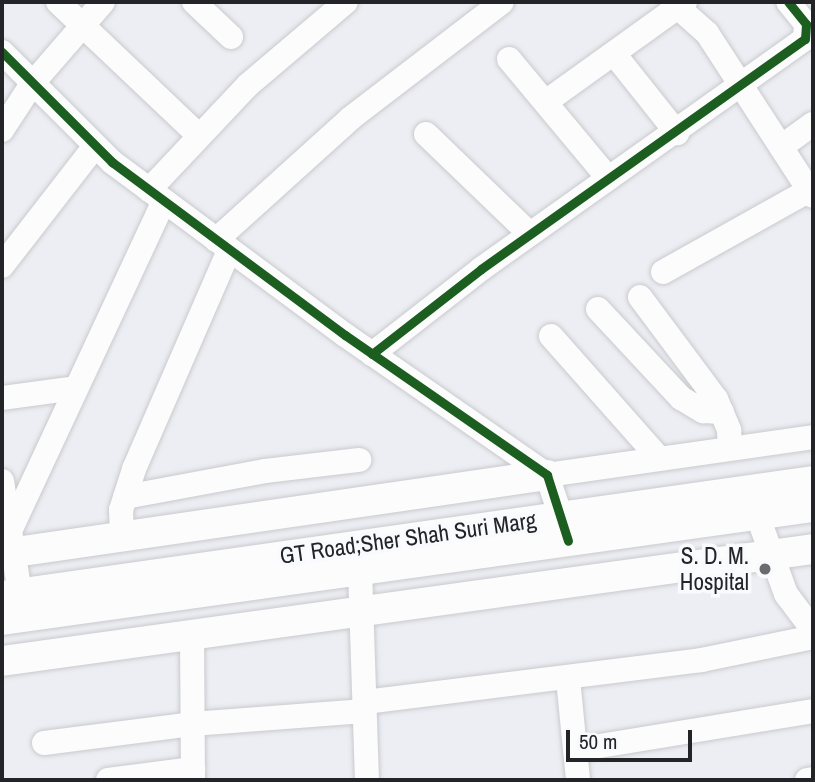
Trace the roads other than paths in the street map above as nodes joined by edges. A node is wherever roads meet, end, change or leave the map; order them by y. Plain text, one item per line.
1 (58, 2) edge
2 (103, 2) edge
3 (194, 2) edge
4 (346, 2) edge
5 (502, 2) edge
6 (788, 2) edge
7 (678, 3) edge
8 (83, 25) junction
9 (230, 37) dead end
10 (2, 52) edge
11 (615, 55) junction
12 (509, 59) dead end
13 (32, 84) junction
14 (742, 84) junction
15 (547, 101) junction
16 (813, 124) edge
17 (2, 130) edge
18 (677, 132) junction
19 (197, 134) junction
20 (426, 134) dead end
21 (95, 146) junction
22 (781, 147) junction
23 (608, 178) junction
24 (812, 193) edge
25 (156, 196) junction
26 (530, 234) junction
27 (222, 245) junction
28 (2, 266) edge
29 (663, 272) dead end
30 (640, 297) dead end
31 (598, 309) dead end
32 (551, 336) dead end
33 (372, 354) junction
34 (76, 388) junction
35 (2, 398) edge
36 (722, 412) junction
37 (813, 437) edge
38 (730, 448) junction
39 (660, 459) junction
40 (359, 460) dead end
41 (548, 475) junction
42 (2, 481) edge
43 (813, 481) edge
44 (125, 497) junction
45 (813, 507) edge
46 (757, 514) junction
47 (565, 529) junction
48 (122, 537) junction
49 (8, 546) edge
50 (813, 549) edge
51 (773, 554) junction
52 (360, 570) junction
53 (11, 594) edge
54 (361, 612) junction
55 (2, 620) edge
56 (813, 630) edge
57 (192, 635) junction
58 (813, 637) edge
59 (2, 661) edge
60 (568, 679) junction
61 (365, 707) junction
62 (813, 710) edge
63 (192, 724) junction
64 (44, 743) dead end
65 (575, 750) junction
66 (193, 775) edge
67 (813, 779) edge
68 (108, 780) edge
69 (367, 780) edge
70 (578, 780) edge
71 (807, 780) edge

1 - 8 street
2 - 8 street
3 - 9 street
4 - 19 street
5 - 27 street
6 - 14 street
7 - 11 street
7 - 14 street
8 - 13 street
8 - 19 street
10 - 13 street
11 - 15 street
11 - 18 street
12 - 15 street
13 - 17 street
13 - 21 street
14 - 18 street
14 - 22 street
15 - 23 street
16 - 22 street
18 - 23 street
19 - 25 street
20 - 26 street
21 - 25 street
21 - 28 street
22 - 24 street
23 - 26 street
24 - 29 street
25 - 27 street
25 - 34 street
26 - 33 street
27 - 33 street
27 - 44 street
30 - 36 street
31 - 36 street
32 - 39 street
33 - 41 street
34 - 35 street
34 - 49 street
36 - 38 street
37 - 38 street
38 - 39 street
39 - 41 street
40 - 44 street
41 - 47 street
41 - 48 main road
42 - 49 street
43 - 47 main road, GT Road;Sher Shah Suri Marg
44 - 48 street
45 - 46 main road, GT Road;Sher Shah Suri Marg
46 - 47 main road, GT Road;Sher Shah Suri Marg
46 - 51 street
47 - 52 main road, GT Road;Sher Shah Suri Marg
47 - 53 main road, GT Road;Sher Shah Suri Marg
48 - 49 main road
49 - 53 street
50 - 51 main road
51 - 54 main road
51 - 56 street
52 - 54 street
52 - 55 main road, GT Road;Sher Shah Suri Marg
54 - 57 main road
54 - 61 street
57 - 59 main road
57 - 63 street
58 - 60 street
60 - 61 street
60 - 65 street
61 - 63 street
61 - 69 street
62 - 65 street
63 - 64 street
63 - 66 street
65 - 70 street
66 - 68 street
67 - 71 street

